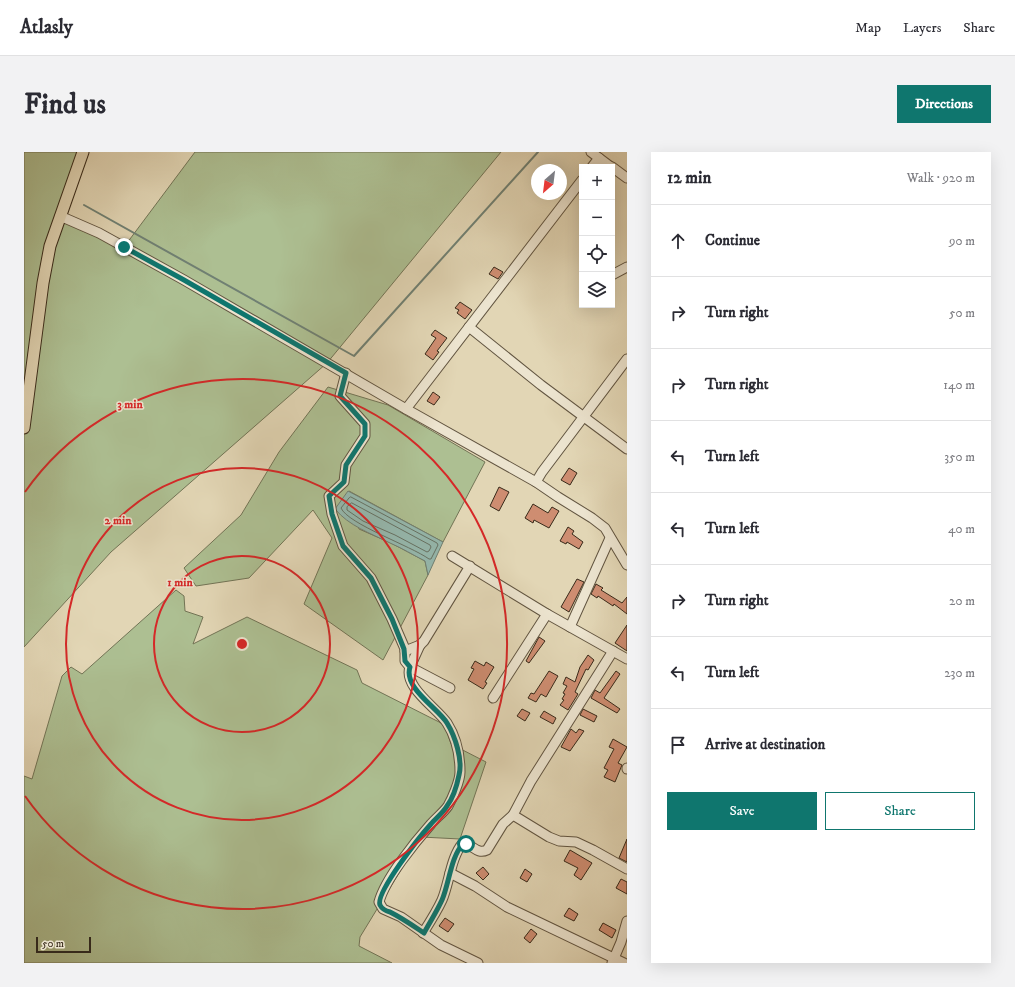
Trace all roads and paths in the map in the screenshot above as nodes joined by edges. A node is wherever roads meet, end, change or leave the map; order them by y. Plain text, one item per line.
1 (83, 152) edge
2 (591, 152) edge
3 (599, 158) junction
4 (594, 164) edge
5 (608, 164) edge
6 (615, 169) edge
7 (627, 178) edge
8 (579, 184) edge
9 (60, 216) junction
10 (627, 267) edge
11 (615, 273) edge
12 (469, 327) junction
13 (627, 359) edge
14 (346, 373) junction
15 (406, 409) junction
16 (584, 417) junction
17 (24, 428) edge
18 (627, 449) edge
19 (536, 482) junction
20 (610, 538) junction
21 (452, 556) dead end
22 (627, 565) edge
23 (470, 566) junction
24 (547, 614) junction
25 (570, 627) junction
26 (420, 645) junction
27 (405, 651) junction
28 (613, 651) junction
29 (627, 659) edge
30 (410, 667) junction
31 (450, 688) dead end
32 (493, 698) dead end
33 (513, 815) junction
34 (627, 869) edge
35 (450, 873) junction
36 (627, 921) edge
37 (424, 933) junction
38 (613, 961) edge
39 (478, 963) edge
40 (624, 963) edge

1 - 9 main road
2 - 3 street
3 - 4 street
3 - 5 street
6 - 7 street
8 - 12 street
9 - 14 street
9 - 17 main road
10 - 11 street
12 - 15 street
12 - 16 street
13 - 16 street
14 - 15 street
14 - 27 street
15 - 19 street
16 - 18 street
16 - 19 street
19 - 20 street
20 - 22 street
20 - 25 street
21 - 23 street
23 - 24 street
23 - 26 street
24 - 25 street
24 - 32 street
25 - 28 street
26 - 27 street
26 - 30 street
27 - 30 street
28 - 29 street
28 - 33 street
30 - 31 street
30 - 37 street
33 - 34 street
33 - 35 street
35 - 37 street
35 - 38 street
36 - 38 street
37 - 39 street
38 - 40 street

